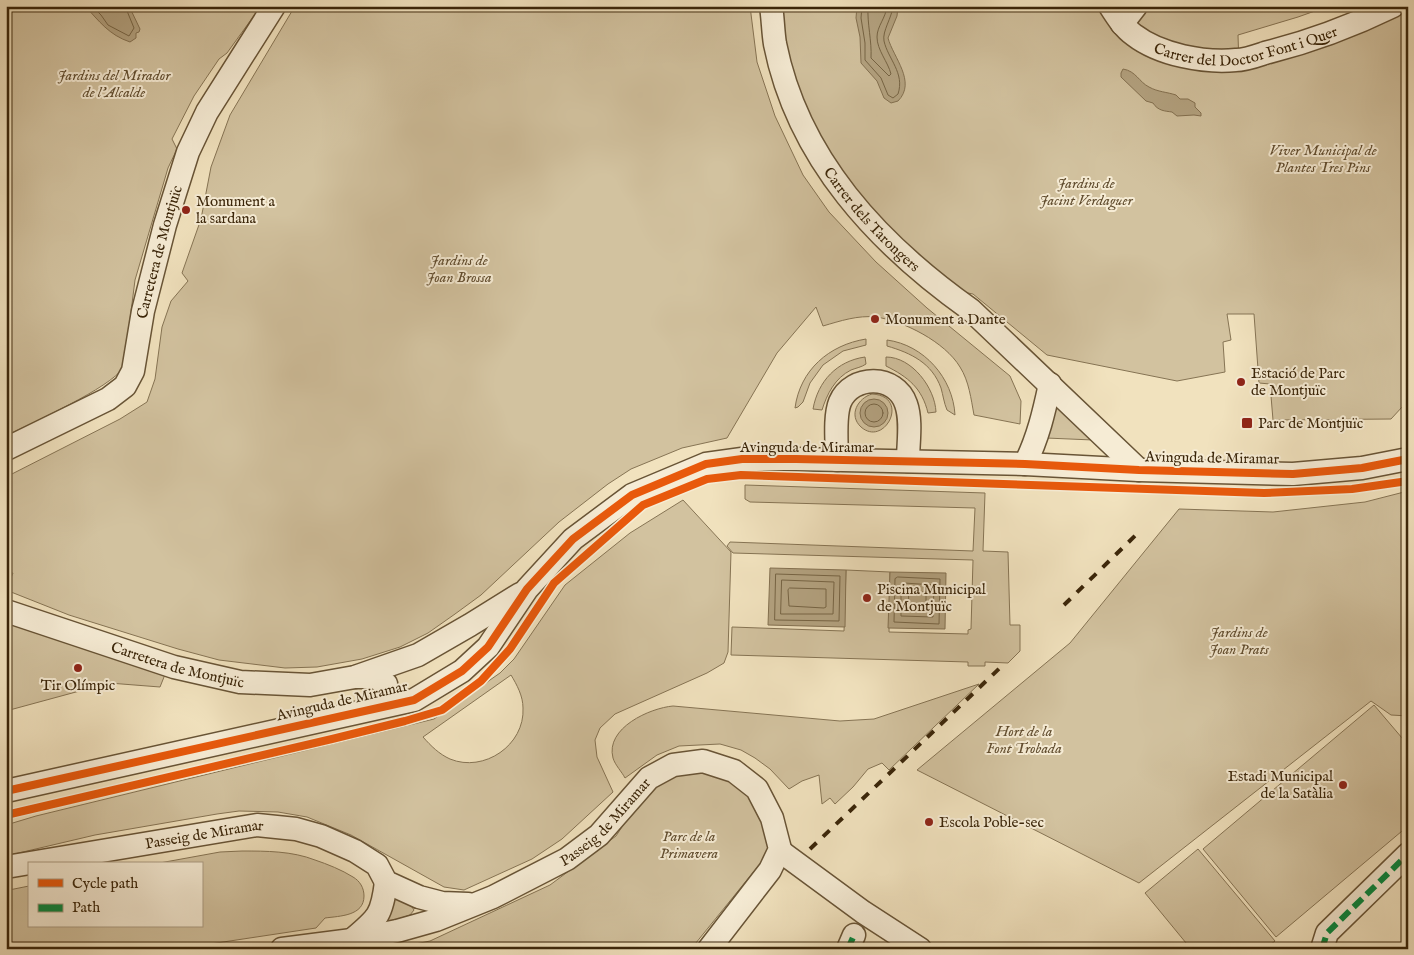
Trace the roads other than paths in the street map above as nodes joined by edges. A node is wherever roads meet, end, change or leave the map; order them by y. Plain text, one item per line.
1 (274, 6) edge
2 (772, 6) edge
3 (1136, 6) edge
4 (1393, 6) edge
5 (1116, 15) edge
6 (1050, 384) junction
7 (6, 449) edge
8 (1408, 459) edge
9 (837, 460) junction
10 (908, 461) junction
11 (1025, 464) junction
12 (1139, 470) junction
13 (527, 589) junction
14 (6, 611) edge
15 (355, 677) junction
16 (374, 708) junction
17 (6, 791) edge
18 (780, 851) junction
19 (1408, 854) edge
20 (37, 862) edge
21 (28, 863) edge
22 (6, 867) edge
23 (386, 882) junction
24 (419, 897) junction
25 (477, 904) junction
26 (375, 920) junction
27 (407, 929) junction
28 (352, 940) junction
29 (282, 949) edge
30 (709, 949) edge
31 (920, 949) edge
32 (1322, 949) edge

1 - 7 street, Carretera de Montjuïc
2 - 6 street, Carrer dels Tarongers
3 - 5 street
4 - 5 street, Carrer del Doctor Font i Quer
6 - 11 street
6 - 12 street, Carrer dels Tarongers
8 - 12 street, Avinguda de Miramar
9 - 10 street, Avinguda de Miramar
9 - 10 street
9 - 13 street, Avinguda de Miramar
10 - 11 street, Avinguda de Miramar
11 - 12 street, Avinguda de Miramar
13 - 15 street
13 - 16 street, Avinguda de Miramar
14 - 15 street, Carretera de Montjuïc
15 - 16 street
16 - 17 street, Avinguda de Miramar
18 - 25 street, Passeig de Miramar
18 - 30 street
18 - 31 street
19 - 32 street
20 - 23 street, Passeig de Miramar
21 - 22 street, Passeig de Miramar
23 - 24 street, Passeig de Miramar
23 - 26 street
24 - 25 street, Passeig de Miramar
24 - 27 street
25 - 27 street
26 - 27 street
26 - 28 street
27 - 28 street
28 - 29 street

